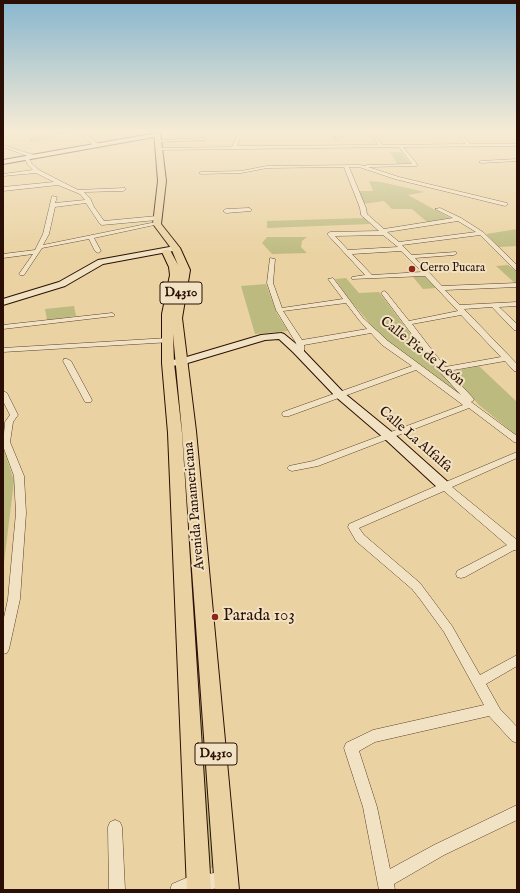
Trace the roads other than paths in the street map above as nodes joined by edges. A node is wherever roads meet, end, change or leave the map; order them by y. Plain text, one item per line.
1 (23, 173) edge
2 (40, 173) edge
3 (154, 173) edge
4 (161, 173) edge
5 (201, 173) dead end
6 (214, 173) edge
7 (349, 173) edge
8 (380, 173) edge
9 (3, 175) edge
10 (59, 183) junction
11 (3, 189) edge
12 (123, 189) dead end
13 (79, 191) junction
14 (54, 197) dead end
15 (88, 201) junction
16 (504, 204) dead end
17 (54, 205) junction
18 (438, 209) dead end
19 (249, 210) dead end
20 (226, 211) dead end
21 (459, 219) junction
22 (153, 222) junction
23 (383, 232) junction
24 (481, 233) junction
25 (91, 236) junction
26 (397, 244) junction
27 (39, 249) junction
28 (170, 249) junction
29 (403, 249) junction
30 (98, 251) dead end
31 (347, 252) junction
32 (454, 253) dead end
33 (3, 256) edge
34 (411, 257) junction
35 (272, 259) dead end
36 (515, 267) edge
37 (22, 274) dead end
38 (427, 274) junction
39 (370, 277) junction
40 (354, 278) dead end
41 (331, 279) dead end
42 (517, 285) edge
43 (440, 288) junction
44 (384, 293) dead end
45 (346, 301) junction
46 (3, 302) edge
47 (517, 304) edge
48 (493, 305) junction
49 (279, 310) junction
50 (461, 310) junction
51 (112, 315) dead end
52 (407, 323) junction
53 (516, 326) edge
54 (3, 328) edge
55 (371, 331) junction
56 (168, 340) junction
57 (299, 346) junction
58 (3, 350) edge
59 (507, 358) junction
60 (67, 361) dead end
61 (181, 362) junction
62 (168, 363) junction
63 (417, 367) junction
64 (517, 368) edge
65 (442, 370) junction
66 (183, 378) junction
67 (169, 379) junction
68 (3, 393) edge
69 (340, 395) junction
70 (88, 400) dead end
71 (470, 405) junction
72 (286, 414) dead end
73 (389, 436) junction
74 (517, 440) edge
75 (517, 455) edge
76 (292, 468) dead end
77 (444, 486) junction
78 (516, 545) edge
79 (461, 574) dead end
80 (3, 649) edge
81 (517, 660) edge
82 (477, 683) junction
83 (492, 709) junction
84 (517, 737) edge
85 (517, 812) edge
86 (115, 828) dead end
87 (226, 884) edge
88 (387, 885) edge
89 (192, 888) edge
90 (117, 890) edge

1 - 9 street
2 - 10 street
3 - 22 main road
4 - 22 main road
5 - 6 street
7 - 23 street
8 - 16 street
10 - 11 street
10 - 13 street
12 - 13 street
13 - 15 street
14 - 17 street
15 - 17 street
15 - 22 street
17 - 27 street
18 - 21 street
19 - 20 street
21 - 23 street
21 - 24 street
22 - 25 street
22 - 28 main road, Avenida Panamericana / D4310
23 - 26 street
23 - 31 street
24 - 26 street
24 - 36 street
25 - 27 street
25 - 30 street
26 - 29 street
27 - 33 street
27 - 37 street
28 - 46 street
28 - 56 main road, Avenida Panamericana / D4310
28 - 61 main road, Avenida Panamericana / D4310
29 - 31 street
29 - 34 street
31 - 39 street
32 - 34 street
34 - 38 street
35 - 49 street, Calle La Alfalfa
38 - 39 street
38 - 43 street
39 - 40 street
41 - 45 street, Calle Pie de León
42 - 43 street
43 - 50 street
44 - 52 street
45 - 49 street
45 - 55 street, Calle Pie de León
47 - 48 street
48 - 50 street
48 - 53 street
49 - 57 street, Calle La Alfalfa
50 - 52 street
50 - 59 street
51 - 54 street
52 - 65 street
55 - 57 street
55 - 63 street, Calle Pie de León
56 - 58 street
56 - 62 main road, Avenida Panamericana / D4310
57 - 61 street, Calle La Alfalfa
57 - 69 street, Calle La Alfalfa
59 - 64 street
59 - 65 street
60 - 70 street
61 - 62 street
61 - 66 main road, Avenida Panamericana / D4310
62 - 67 main road, Avenida Panamericana / D4310
63 - 69 street
63 - 71 street, Calle Pie de León
65 - 71 street
66 - 67 street
66 - 87 main road, Avenida Panamericana / D4310
67 - 89 main road, Avenida Panamericana / D4310
68 - 80 street
69 - 72 street
69 - 73 street, Calle La Alfalfa
71 - 73 street
71 - 74 street, Calle Pie de León
73 - 76 street
73 - 77 street, Calle La Alfalfa
75 - 77 street
77 - 78 street, Calle La Alfalfa
77 - 82 street
78 - 79 street
81 - 82 street
82 - 83 street
83 - 84 street
83 - 88 street
85 - 88 street
86 - 90 street
87 - 89 street

